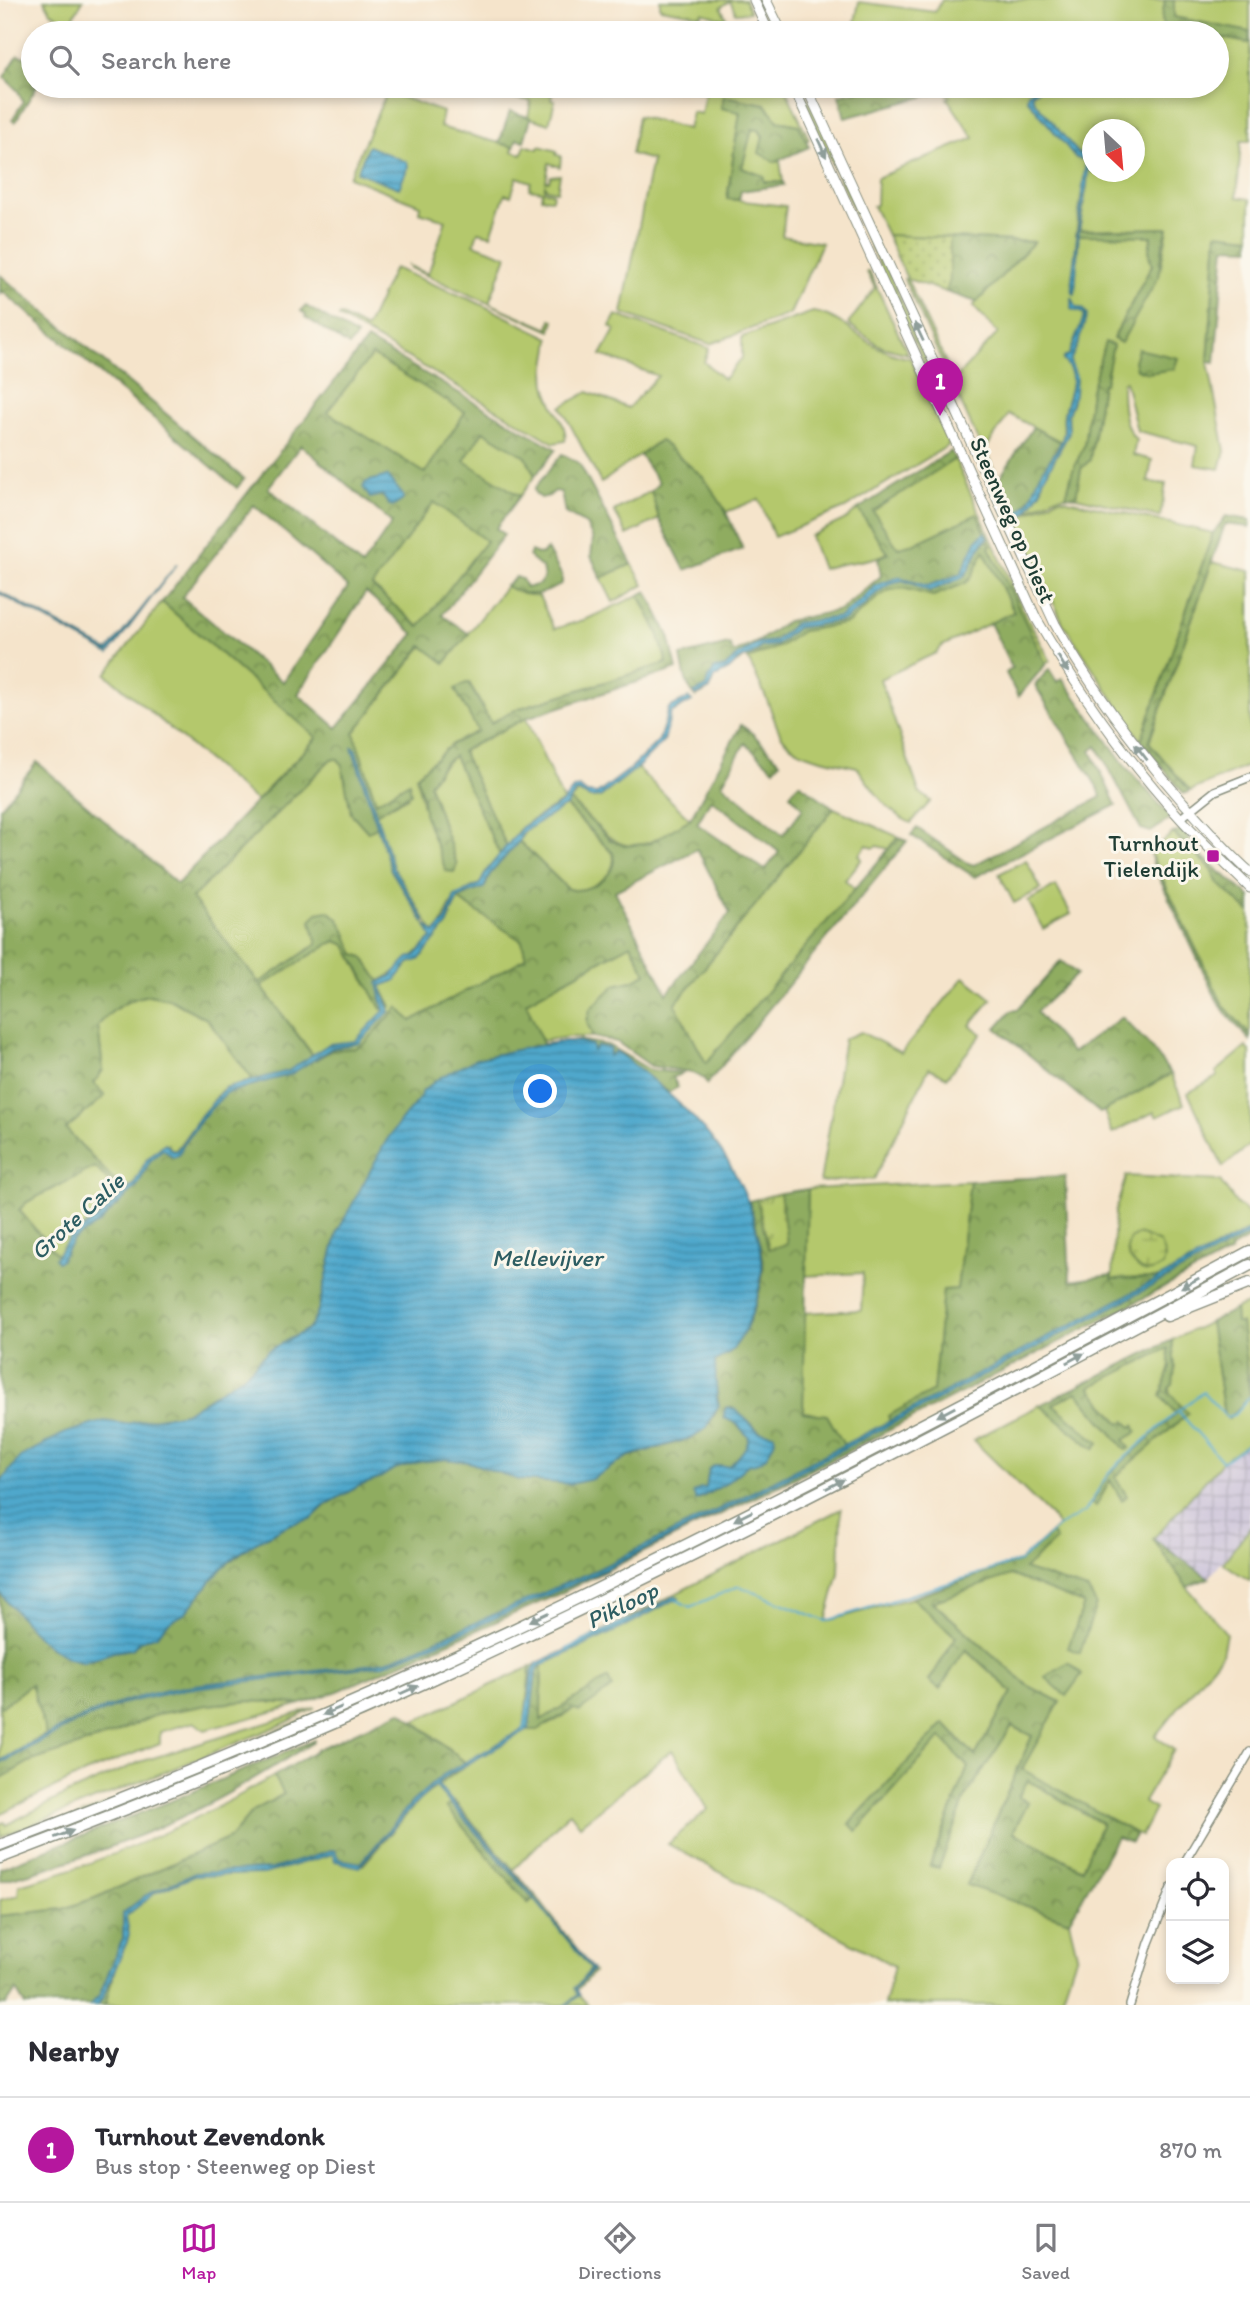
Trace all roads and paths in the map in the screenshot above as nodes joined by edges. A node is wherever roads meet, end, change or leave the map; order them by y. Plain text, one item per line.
1 (754, 0) edge
2 (766, 0) edge
3 (764, 21) edge
4 (776, 21) edge
5 (799, 98) edge
6 (812, 98) edge
7 (968, 438) junction
8 (957, 443) junction
9 (1250, 777) edge
10 (1190, 810) junction
11 (1181, 818) junction
12 (1250, 872) edge
13 (1250, 888) edge
14 (1250, 1251) edge
15 (1250, 1265) edge
16 (1250, 1283) edge
17 (1153, 1317) junction
18 (1250, 1752) edge
19 (0, 1845) edge
20 (0, 1858) edge
21 (1187, 1858) edge
22 (1166, 1900) edge
23 (1130, 2005) edge

1 - 3 main road
2 - 4 main road
5 -> 8 main road, Steenweg op Diest
7 -> 6 main road, Steenweg op Diest
7 - 8 main road
10 -> 7 main road, Steenweg op Diest
8 -> 11 main road, Steenweg op Diest
9 - 10 street
10 - 11 street
10 - 12 main road, Steenweg op Diest
11 - 13 main road, Steenweg op Diest
14 -> 19 highway
15 - 17 highway
16 - 17 highway
20 -> 17 highway
18 - 21 street
22 - 23 street

